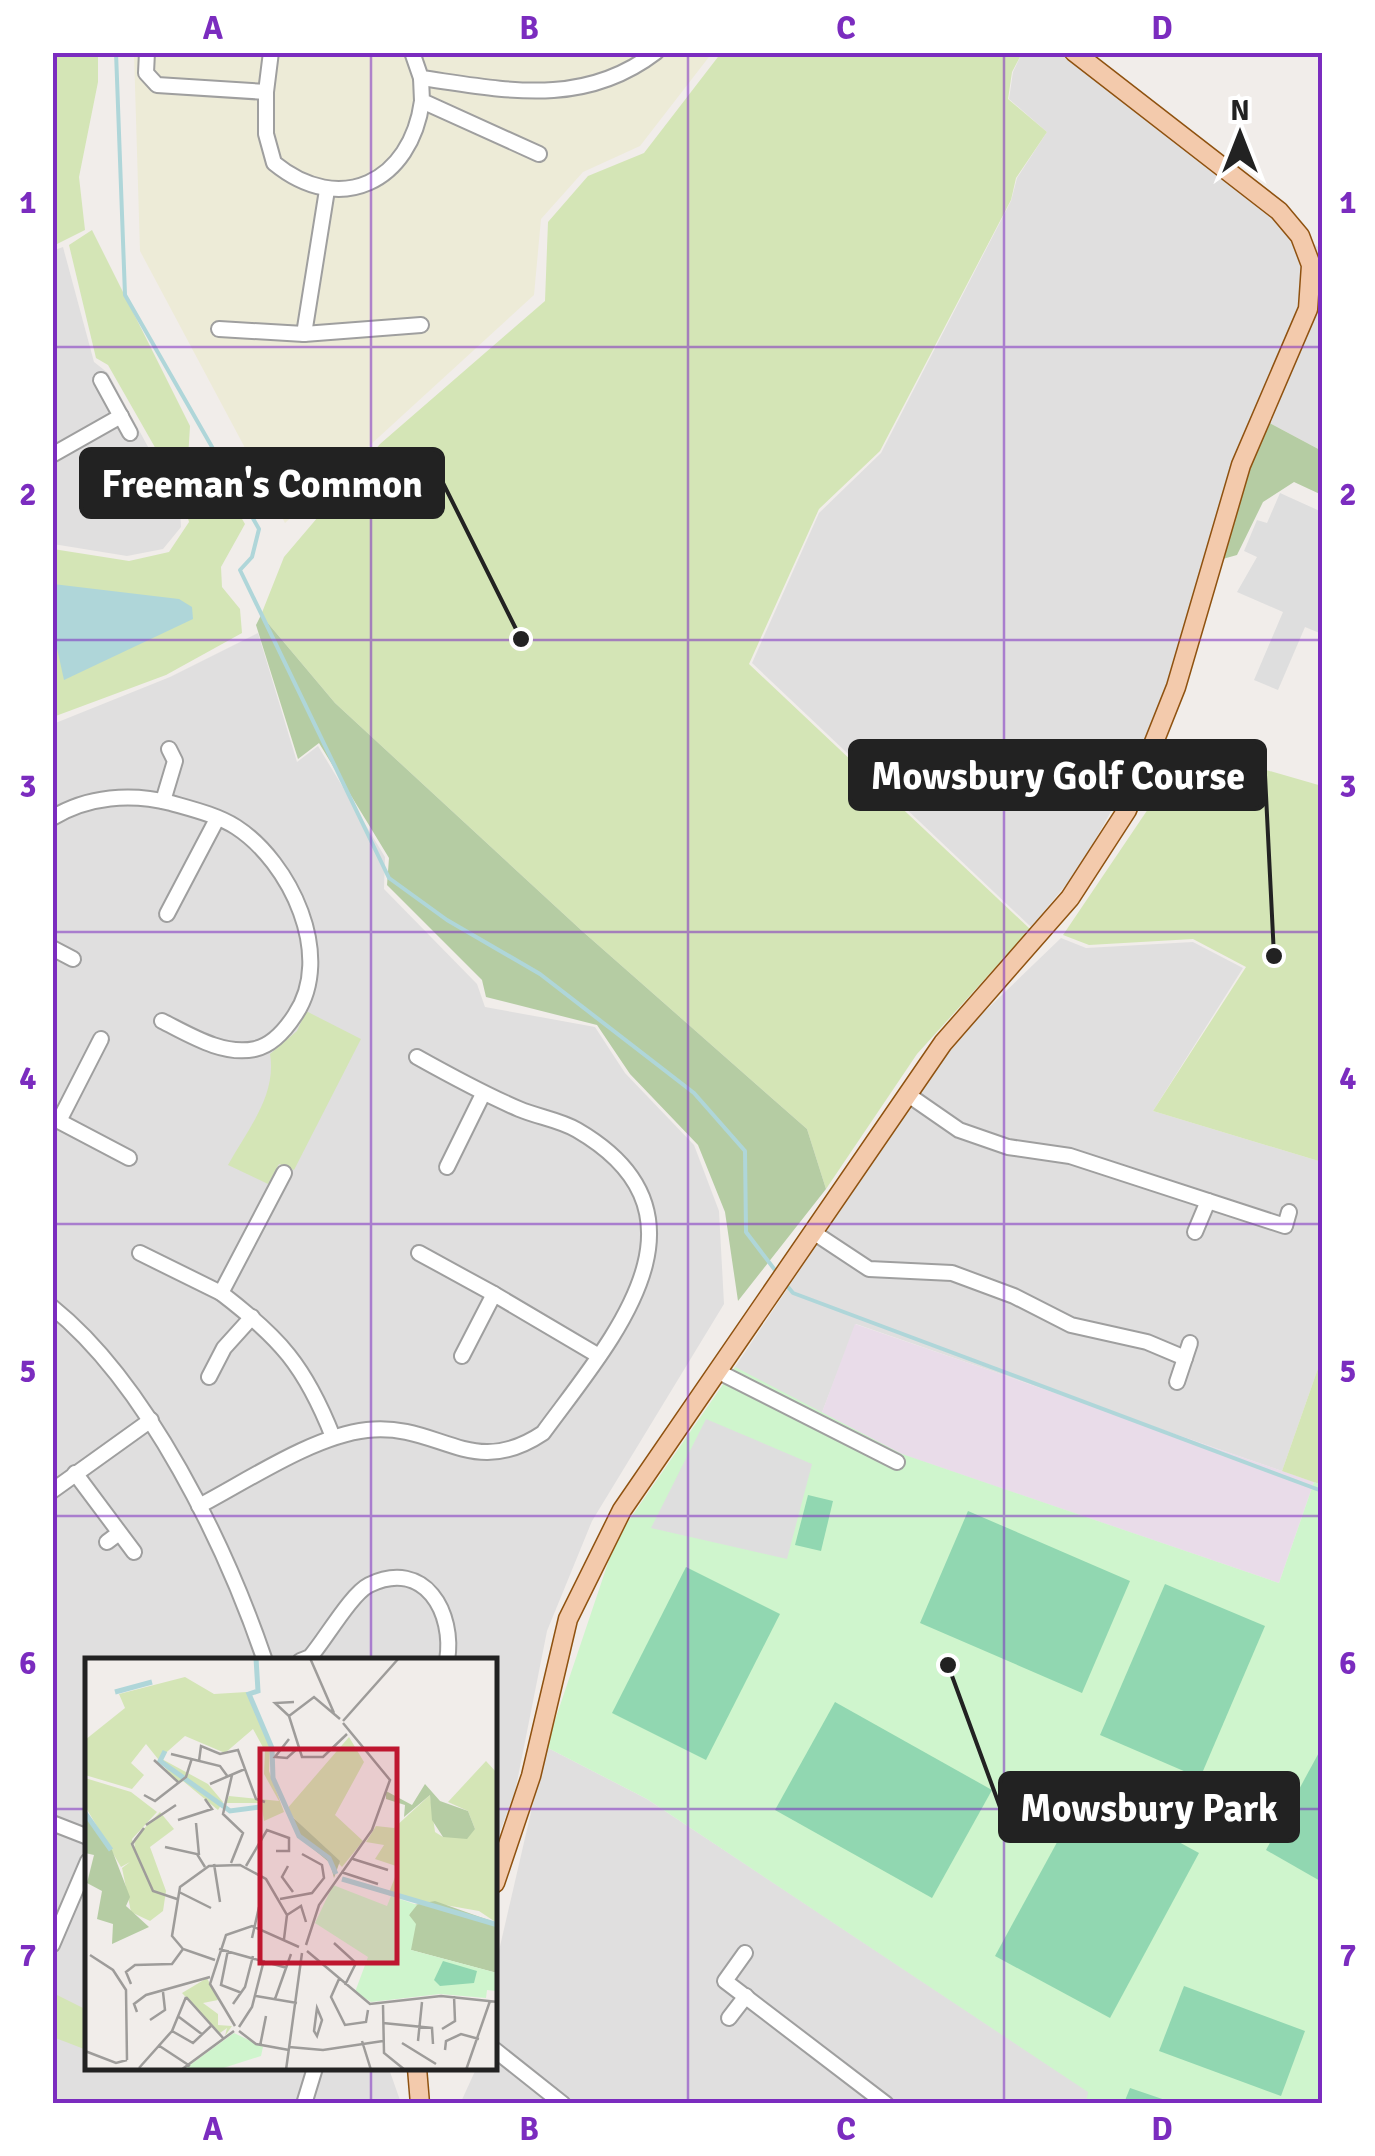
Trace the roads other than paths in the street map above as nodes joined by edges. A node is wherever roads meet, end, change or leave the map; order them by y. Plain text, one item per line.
1 (148, 52) edge
2 (271, 52) edge
3 (412, 52) edge
4 (656, 52) edge
5 (1074, 52) edge
6 (421, 78) junction
7 (266, 92) junction
8 (422, 101) junction
9 (540, 154) dead end
10 (326, 190) junction
11 (421, 325) dead end
12 (219, 329) dead end
13 (304, 334) junction
14 (101, 380) dead end
15 (121, 416) junction
16 (130, 433) dead end
17 (52, 455) edge
18 (178, 759) dead end
19 (163, 801) junction
20 (52, 818) edge
21 (217, 819) junction
22 (167, 914) dead end
23 (52, 948) edge
24 (73, 959) dead end
25 (162, 1021) dead end
26 (101, 1038) dead end
27 (417, 1057) dead end
28 (484, 1094) junction
29 (907, 1094) junction
30 (56, 1120) edge
31 (129, 1158) dead end
32 (447, 1167) dead end
33 (284, 1173) dead end
34 (1208, 1200) junction
35 (1289, 1212) dead end
36 (1196, 1232) dead end
37 (816, 1234) junction
38 (419, 1252) dead end
39 (140, 1254) dead end
40 (220, 1292) junction
41 (494, 1294) junction
42 (52, 1307) edge
43 (252, 1317) junction
44 (462, 1356) dead end
45 (600, 1356) junction
46 (719, 1372) junction
47 (208, 1377) dead end
48 (1177, 1382) dead end
49 (151, 1420) junction
50 (334, 1437) junction
51 (897, 1462) dead end
52 (76, 1473) junction
53 (52, 1491) edge
54 (199, 1506) junction
55 (134, 1552) dead end
56 (264, 1658) edge
57 (308, 1658) edge
58 (447, 1658) edge
59 (52, 1823) edge
60 (85, 1836) edge
61 (85, 1868) edge
62 (498, 1874) edge
63 (52, 1946) edge
64 (744, 1953) dead end
65 (746, 1996) junction
66 (729, 2018) dead end
67 (498, 2052) edge
68 (321, 2071) edge
69 (418, 2071) edge
70 (304, 2104) edge
71 (420, 2104) edge
72 (563, 2104) edge
73 (886, 2104) edge

1 - 7 street
2 - 7 street
3 - 6 street
4 - 6 street
5 - 29 main road
6 - 8 street
7 - 10 street
8 - 9 street
8 - 10 street
10 - 13 street
11 - 13 street
12 - 13 street
14 - 15 street
15 - 16 street
15 - 17 street
18 - 19 street
19 - 20 street
19 - 21 street
21 - 22 street
21 - 25 street
23 - 24 street
26 - 30 street
27 - 28 street
28 - 32 street
28 - 45 street
29 - 34 street
29 - 37 main road
30 - 31 street
33 - 40 street
34 - 35 street
34 - 36 street
37 - 46 main road
37 - 48 street
38 - 41 street
39 - 40 street
40 - 43 street
41 - 44 street
41 - 45 street
42 - 49 street
43 - 47 street
43 - 50 street
45 - 50 street
46 - 51 street
46 - 62 main road
49 - 52 street
49 - 54 street
50 - 54 street
52 - 53 street
52 - 55 street
54 - 56 street
57 - 58 street
59 - 60 street
61 - 63 street
64 - 65 street
65 - 66 street
65 - 73 street
67 - 72 street
68 - 70 street
69 - 71 main road

